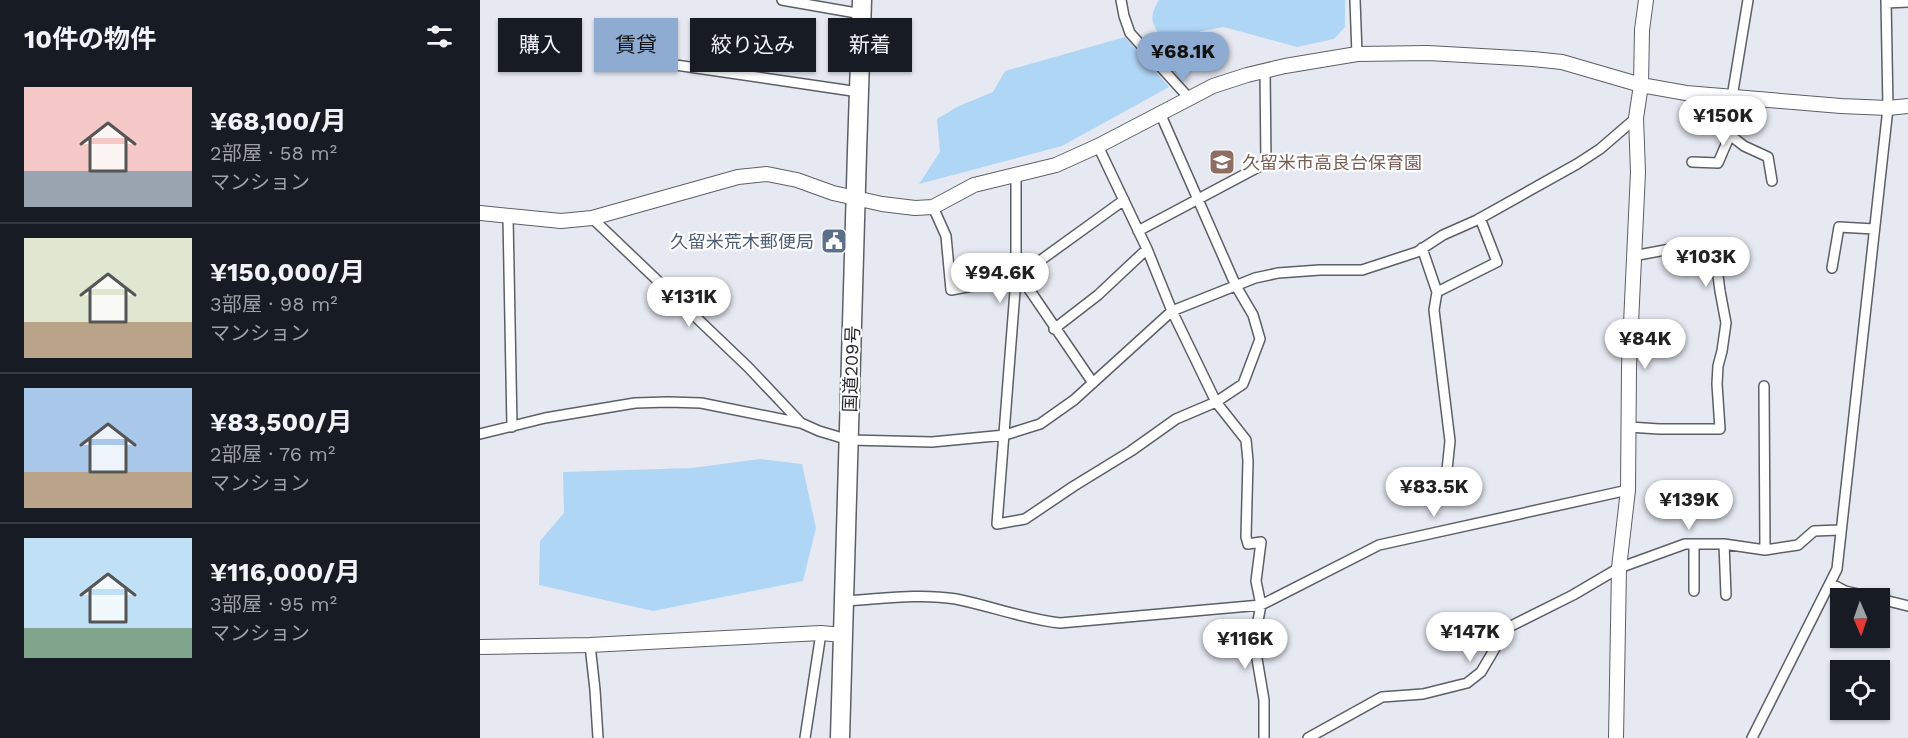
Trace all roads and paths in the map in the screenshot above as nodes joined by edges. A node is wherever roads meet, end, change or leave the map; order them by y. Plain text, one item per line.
1 (782, 0) edge
2 (1121, 0) edge
3 (1355, 0) edge
4 (1646, 0) edge
5 (1748, 0) edge
6 (1886, 2) edge
7 (1908, 2) edge
8 (862, 7) edge
9 (1357, 54) junction
10 (678, 65) edge
11 (1264, 71) junction
12 (1641, 85) junction
13 (859, 92) junction
14 (1732, 97) junction
15 (1189, 98) junction
16 (1908, 106) edge
17 (1888, 108) junction
18 (1160, 113) junction
19 (1636, 118) junction
20 (1730, 135) junction
21 (1098, 146) junction
22 (1692, 162) dead end
23 (1016, 174) junction
24 (1772, 181) dead end
25 (856, 198) junction
26 (1124, 200) junction
27 (1197, 200) junction
28 (933, 207) junction
29 (480, 213) edge
30 (508, 217) junction
31 (592, 218) junction
32 (1480, 218) junction
33 (1874, 229) junction
34 (1138, 231) junction
35 (1422, 248) junction
36 (1148, 249) junction
37 (1633, 256) junction
38 (1832, 268) dead end
39 (1018, 277) junction
40 (1236, 286) junction
41 (1437, 292) junction
42 (1172, 311) junction
43 (1054, 328) junction
44 (1093, 383) junction
45 (1764, 386) dead end
46 (1216, 402) junction
47 (801, 423) junction
48 (512, 427) junction
49 (1629, 427) junction
50 (480, 434) edge
51 (1005, 435) junction
52 (849, 440) junction
53 (1447, 470) dead end
54 (1628, 490) junction
55 (1840, 530) junction
56 (1694, 544) junction
57 (1725, 544) junction
58 (1765, 550) junction
59 (1619, 568) junction
60 (1830, 583) junction
61 (1839, 588) edge
62 (1694, 591) dead end
63 (1726, 595) dead end
64 (844, 601) junction
65 (1890, 602) edge
66 (1261, 605) junction
67 (1908, 606) edge
68 (820, 633) junction
69 (843, 635) junction
70 (591, 645) junction
71 (480, 648) edge
72 (598, 738) edge
73 (806, 738) edge
74 (840, 738) edge
75 (1264, 738) edge
76 (1308, 738) edge
77 (1616, 738) edge
78 (1752, 738) edge

1 - 8 street
2 - 15 street
3 - 9 street
4 - 12 street
5 - 14 street
6 - 7 street
6 - 17 street
8 - 13 highway, 国道209号
9 - 11 street
9 - 12 street
10 - 13 street
11 - 15 street
11 - 27 street
12 - 14 street
12 - 19 street
13 - 25 highway, 国道209号
14 - 17 street
14 - 20 street
15 - 18 street
16 - 17 street
17 - 33 street
18 - 21 street
18 - 27 street
19 - 32 street
19 - 37 street
20 - 22 street
20 - 24 street
21 - 23 street
21 - 26 street
23 - 28 street
23 - 39 street
25 - 28 street
25 - 31 street
25 - 52 highway, 国道209号
26 - 34 street
26 - 39 street
27 - 34 street
27 - 40 street
28 - 39 street
29 - 30 street
30 - 31 street
30 - 48 street
31 - 47 street
32 - 35 street
32 - 41 street
33 - 38 street
33 - 55 street
34 - 36 street
35 - 40 street
35 - 41 street
36 - 42 street
36 - 43 street
37 - 49 street
37 - 49 street
39 - 43 street
39 - 51 street
40 - 42 street
40 - 46 street
41 - 53 street
42 - 44 street
42 - 46 street
43 - 44 street
44 - 51 street
45 - 58 street
46 - 51 street
46 - 66 street
47 - 48 street
47 - 52 street
48 - 50 street
49 - 54 street
51 - 52 street
52 - 64 highway, 国道209号
54 - 59 street
54 - 66 street
55 - 58 street
55 - 60 street
56 - 57 street
56 - 59 street
56 - 62 street
57 - 58 street
57 - 63 street
59 - 76 street
59 - 77 street
60 - 61 street
60 - 78 street
64 - 66 street
64 - 69 highway, 国道209号
65 - 67 street
66 - 75 street
68 - 69 street
68 - 70 street
68 - 73 street
69 - 74 highway, 国道209号
70 - 71 street
70 - 72 street

